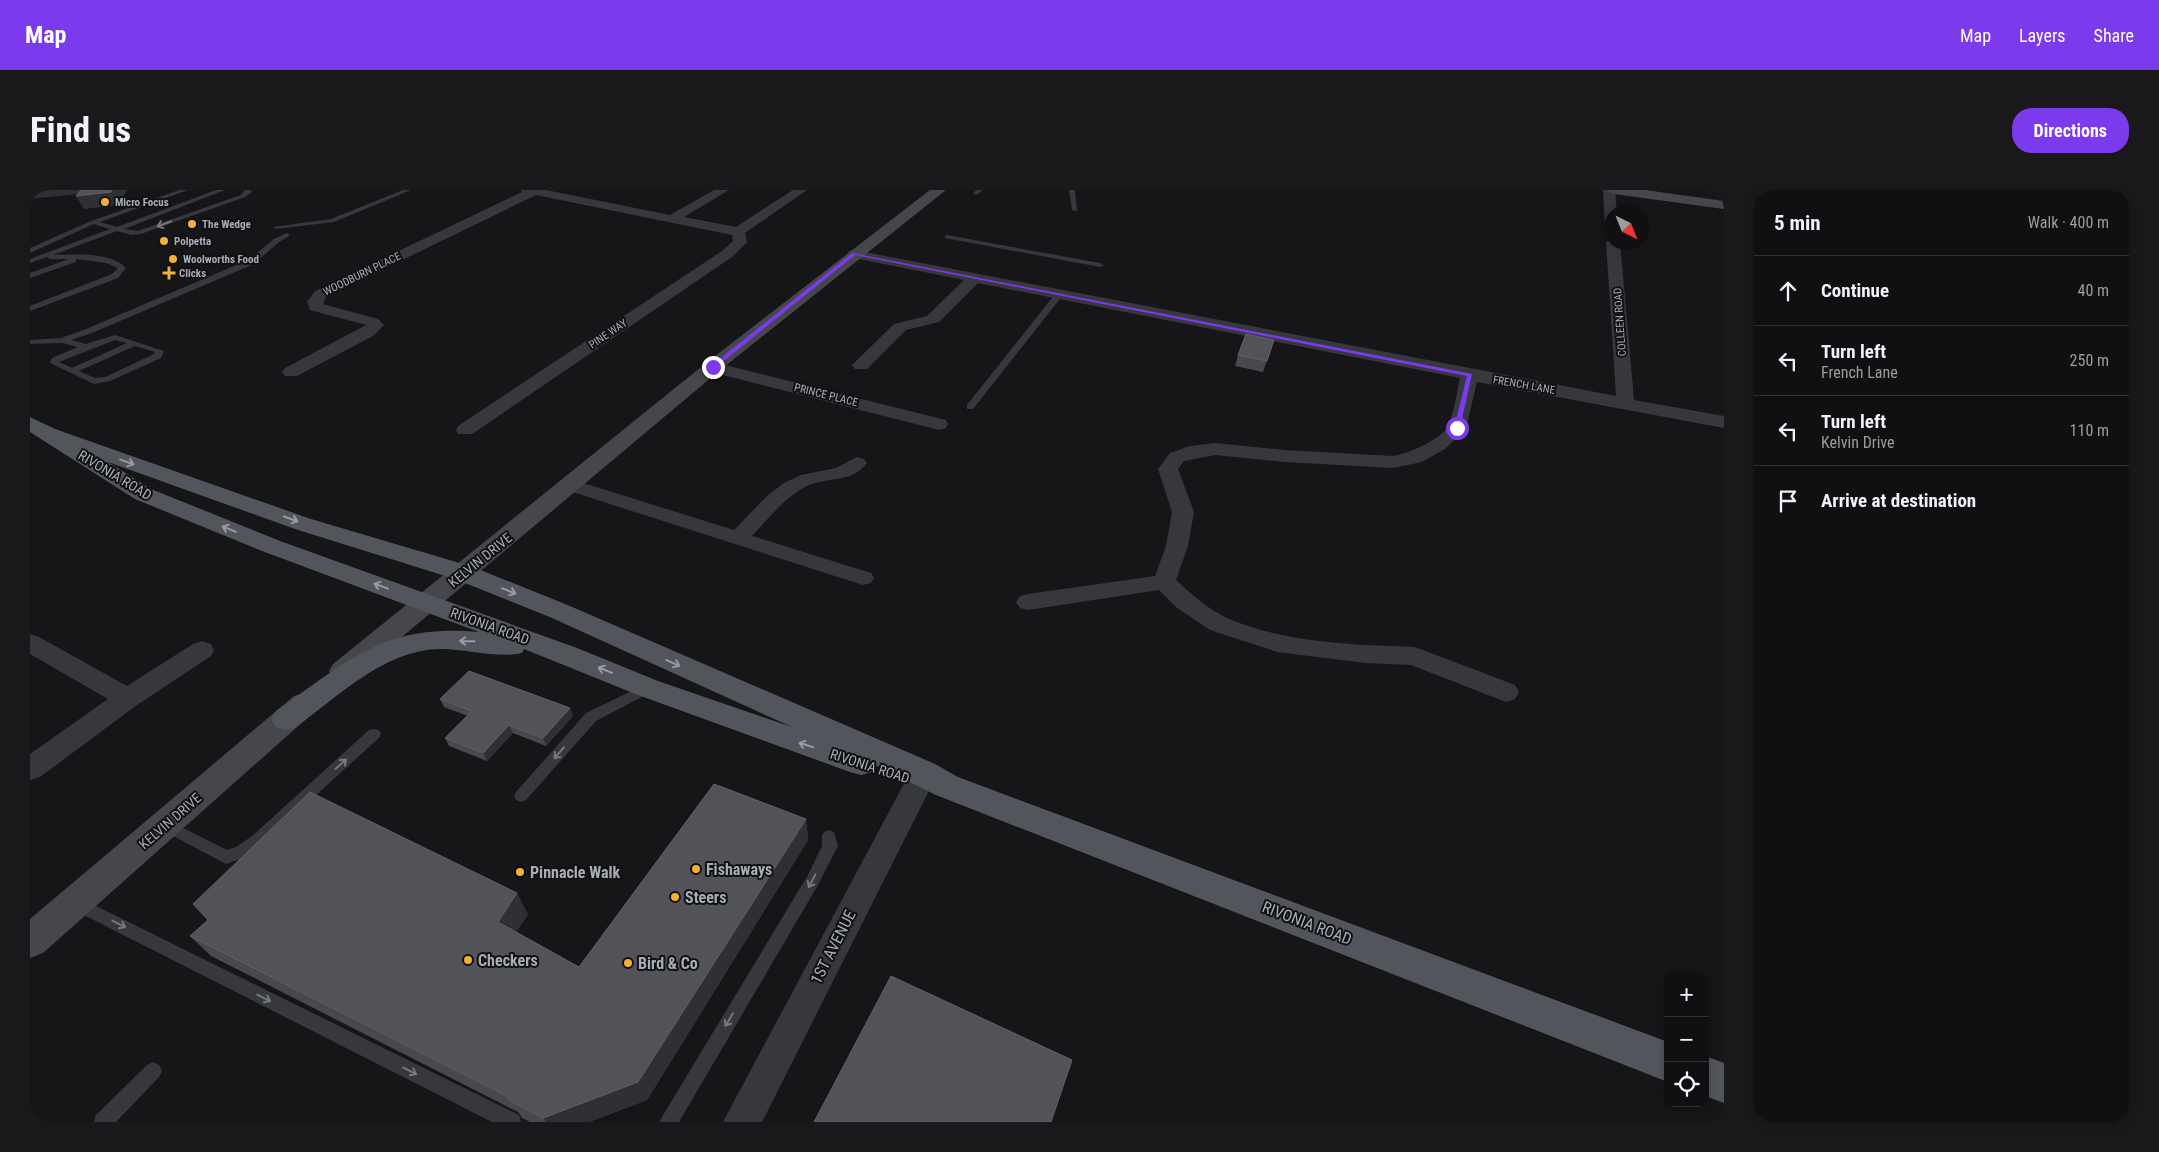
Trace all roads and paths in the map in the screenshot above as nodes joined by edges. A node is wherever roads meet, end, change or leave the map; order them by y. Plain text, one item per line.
1 (185, 190) edge
2 (222, 190) edge
3 (248, 190) edge
4 (408, 190) edge
5 (723, 190) edge
6 (801, 190) edge
7 (939, 190) edge
8 (1072, 190) edge
9 (1609, 190) edge
10 (1614, 190) edge
11 (531, 191) edge
12 (1610, 205) edge
13 (1724, 205) edge
14 (1075, 210) dead end
15 (672, 219) junction
16 (93, 222) junction
17 (276, 227) dead end
18 (117, 228) junction
19 (738, 232) junction
20 (287, 236) dead end
21 (947, 237) dead end
22 (1614, 250) edge
23 (30, 251) edge
24 (854, 254) junction
25 (30, 256) edge
26 (42, 257) junction
27 (80, 257) junction
28 (30, 261) edge
29 (1100, 265) dead end
30 (30, 276) edge
31 (974, 278) junction
32 (1059, 295) junction
33 (30, 309) edge
34 (62, 340) junction
35 (30, 342) edge
36 (135, 343) junction
37 (86, 347) junction
38 (861, 364) dead end
39 (713, 367) junction
40 (72, 371) junction
41 (291, 372) dead end
42 (1470, 375) junction
43 (1625, 402) junction
44 (970, 407) dead end
45 (1724, 422) edge
46 (939, 424) dead end
47 (39, 428) edge
48 (465, 430) dead end
49 (857, 463) dead end
50 (570, 485) junction
51 (737, 539) junction
52 (464, 573) junction
53 (863, 578) dead end
54 (1164, 582) junction
55 (427, 602) junction
56 (1028, 602) dead end
57 (30, 643) edge
58 (202, 650) dead end
59 (568, 655) junction
60 (648, 688) junction
61 (1506, 692) dead end
62 (128, 698) junction
63 (286, 719) junction
64 (374, 734) dead end
65 (30, 769) edge
66 (930, 780) junction
67 (521, 796) dead end
68 (165, 825) junction
69 (828, 836) dead end
70 (76, 902) junction
71 (30, 941) edge
72 (1664, 1060) edge
73 (153, 1070) dead end
74 (1709, 1077) edge
75 (1724, 1083) edge
76 (103, 1122) edge
77 (512, 1122) edge
78 (668, 1122) edge
79 (742, 1122) edge

1 - 16 lane
2 - 18 lane
3 -> 18 lane
4 - 17 lane
5 - 15 street
6 - 19 street
7 - 24 main road, KELVIN DRIVE
8 - 14 lane
9 - 12 street
10 - 13 main road
11 - 15 street
11 - 41 street, WOODBURN PLACE
15 - 19 street
16 - 18 lane
16 - 23 lane
18 - 26 lane
19 - 48 street, PINE WAY
20 - 34 lane
21 - 29 lane
22 - 43 street, COLLEEN ROAD
24 - 31 street, FRENCH LANE
24 - 39 main road, KELVIN DRIVE
25 - 26 lane
26 - 27 lane
26 - 28 lane
27 - 30 lane
27 - 33 lane
31 - 32 street, FRENCH LANE
31 - 38 street
32 - 42 street, FRENCH LANE
32 - 44 lane
34 - 35 lane
34 - 37 lane
36 - 37 lane
36 - 40 lane
36 - 40 lane
37 - 40 lane
39 - 46 street, PRINCE PLACE
39 - 50 main road, KELVIN DRIVE
42 - 43 street, FRENCH LANE
42 - 54 street
43 - 45 street, FRENCH LANE
47 -> 52 main road, RIVONIA ROAD
55 -> 47 main road, RIVONIA ROAD
49 - 51 street
50 - 51 street
50 - 52 main road, KELVIN DRIVE
51 - 53 street
52 - 55 main road, KELVIN DRIVE
52 -> 66 main road, RIVONIA ROAD
54 - 56 street
54 - 61 street
55 - 59 main road, RIVONIA ROAD
55 - 63 main road, KELVIN DRIVE
57 - 62 street
58 - 62 street
60 -> 59 main road, RIVONIA ROAD
59 -> 63 main road
66 -> 60 main road, RIVONIA ROAD
60 -> 67 lane
62 - 65 street
63 - 68 main road, KELVIN DRIVE
68 -> 64 lane
66 - 72 main road, RIVONIA ROAD
66 - 79 street, 1ST AVENUE
68 - 70 main road, KELVIN DRIVE
69 -> 78 lane
70 - 71 main road, KELVIN DRIVE
70 -> 77 lane
73 - 76 lane
74 - 75 main road

